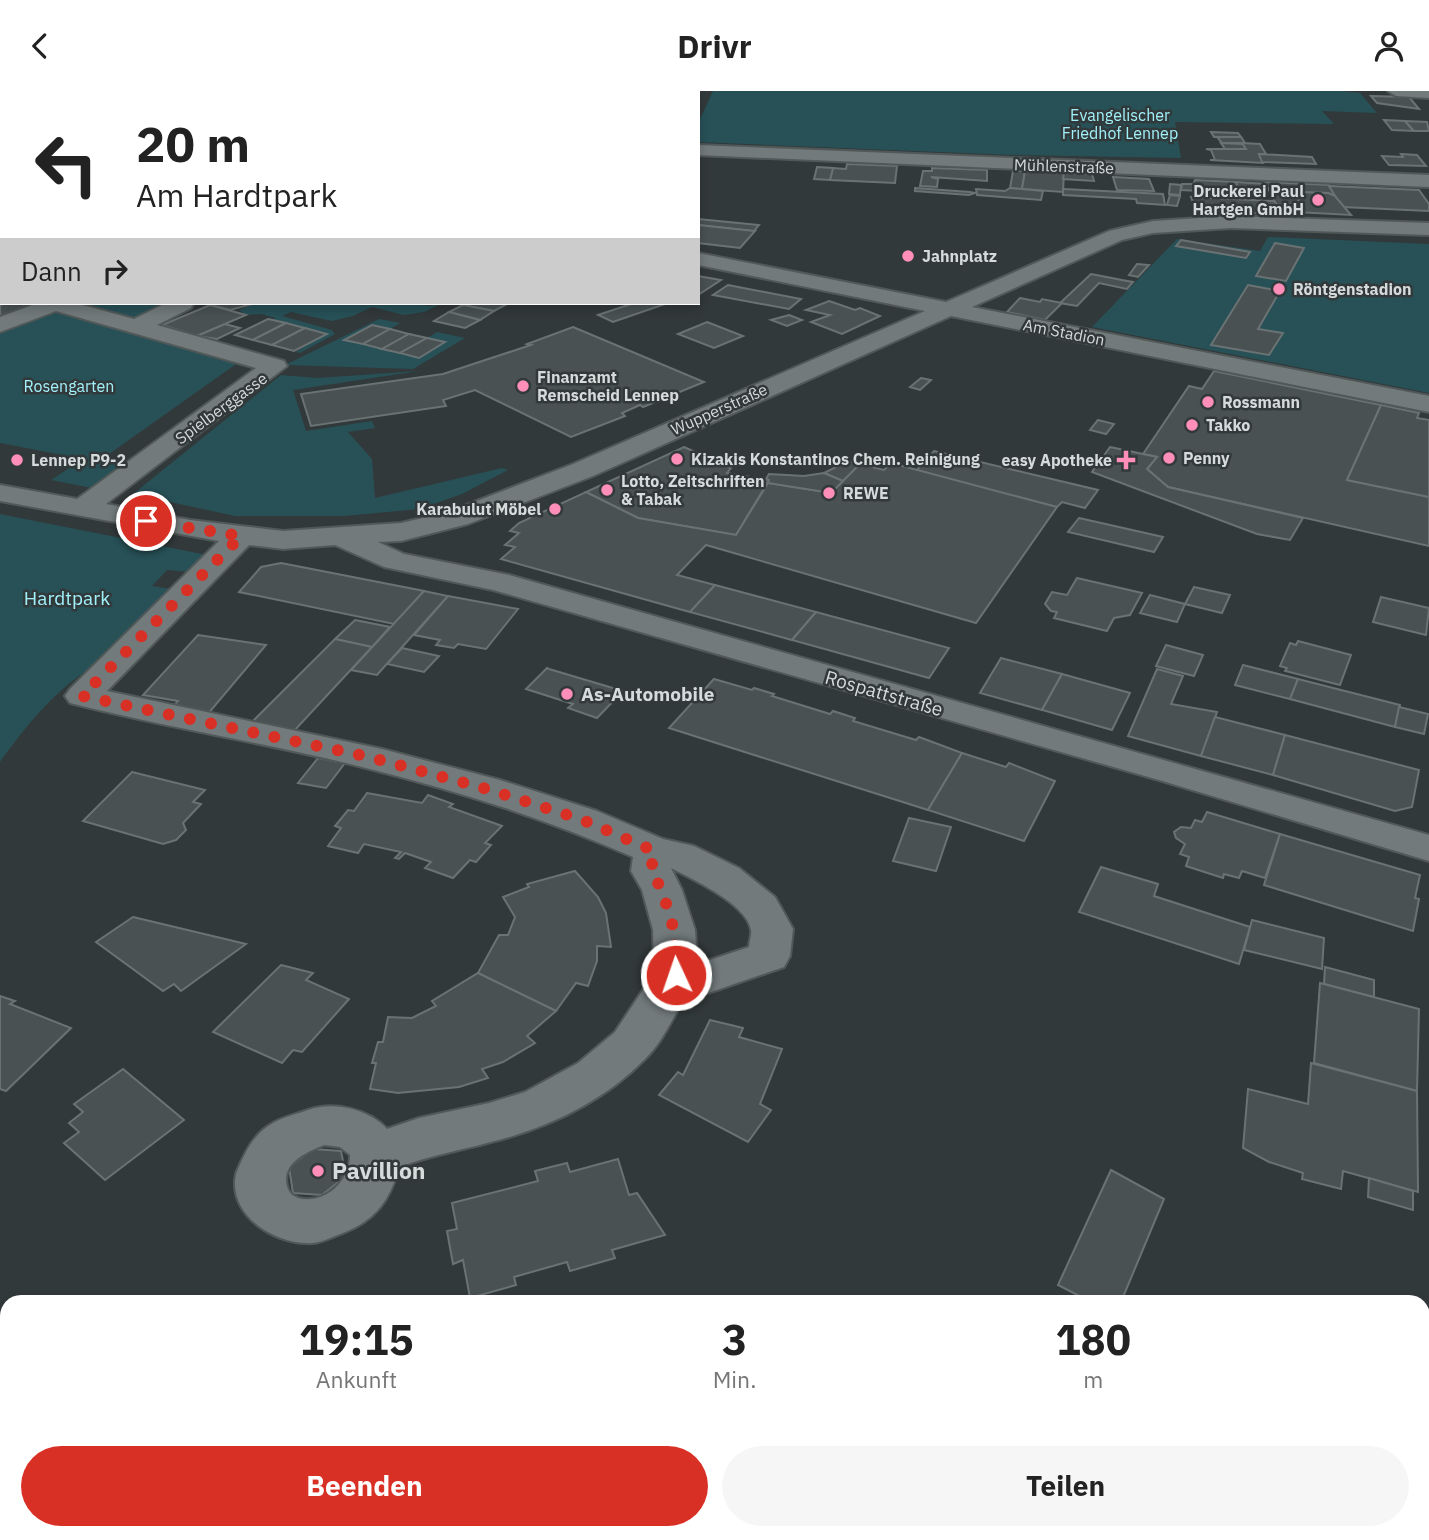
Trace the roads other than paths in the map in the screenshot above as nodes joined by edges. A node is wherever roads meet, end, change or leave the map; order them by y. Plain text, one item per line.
1 (1396, 91) edge
2 (1429, 93) edge
3 (700, 150) edge
4 (1429, 181) edge
5 (1429, 229) edge
6 (700, 259) edge
7 (54, 305) edge
8 (60, 305) edge
9 (179, 305) edge
10 (944, 308) junction
11 (0, 325) edge
12 (136, 327) junction
13 (1429, 404) edge
14 (0, 493) edge
15 (82, 509) junction
16 (241, 536) junction
17 (341, 537) junction
18 (1429, 848) edge
19 (654, 851) junction
20 (676, 975) junction
21 (375, 1155) dead end

1 - 2 street
3 - 4 street, Mühlenstraße
5 - 10 street, Wupperstraße
6 - 10 street, Am Stadion
7 - 11 street
8 - 12 street, Spielberggasse
9 - 12 street
10 - 13 street, Am Stadion
10 - 17 street, Wupperstraße
12 - 15 street, Spielberggasse
14 - 15 street, Wupperstraße
15 - 16 street, Wupperstraße
16 - 17 street, Wupperstraße
16 - 19 street
17 - 18 street, Rospattstraße
19 - 20 street
19 - 20 street
20 - 21 street

